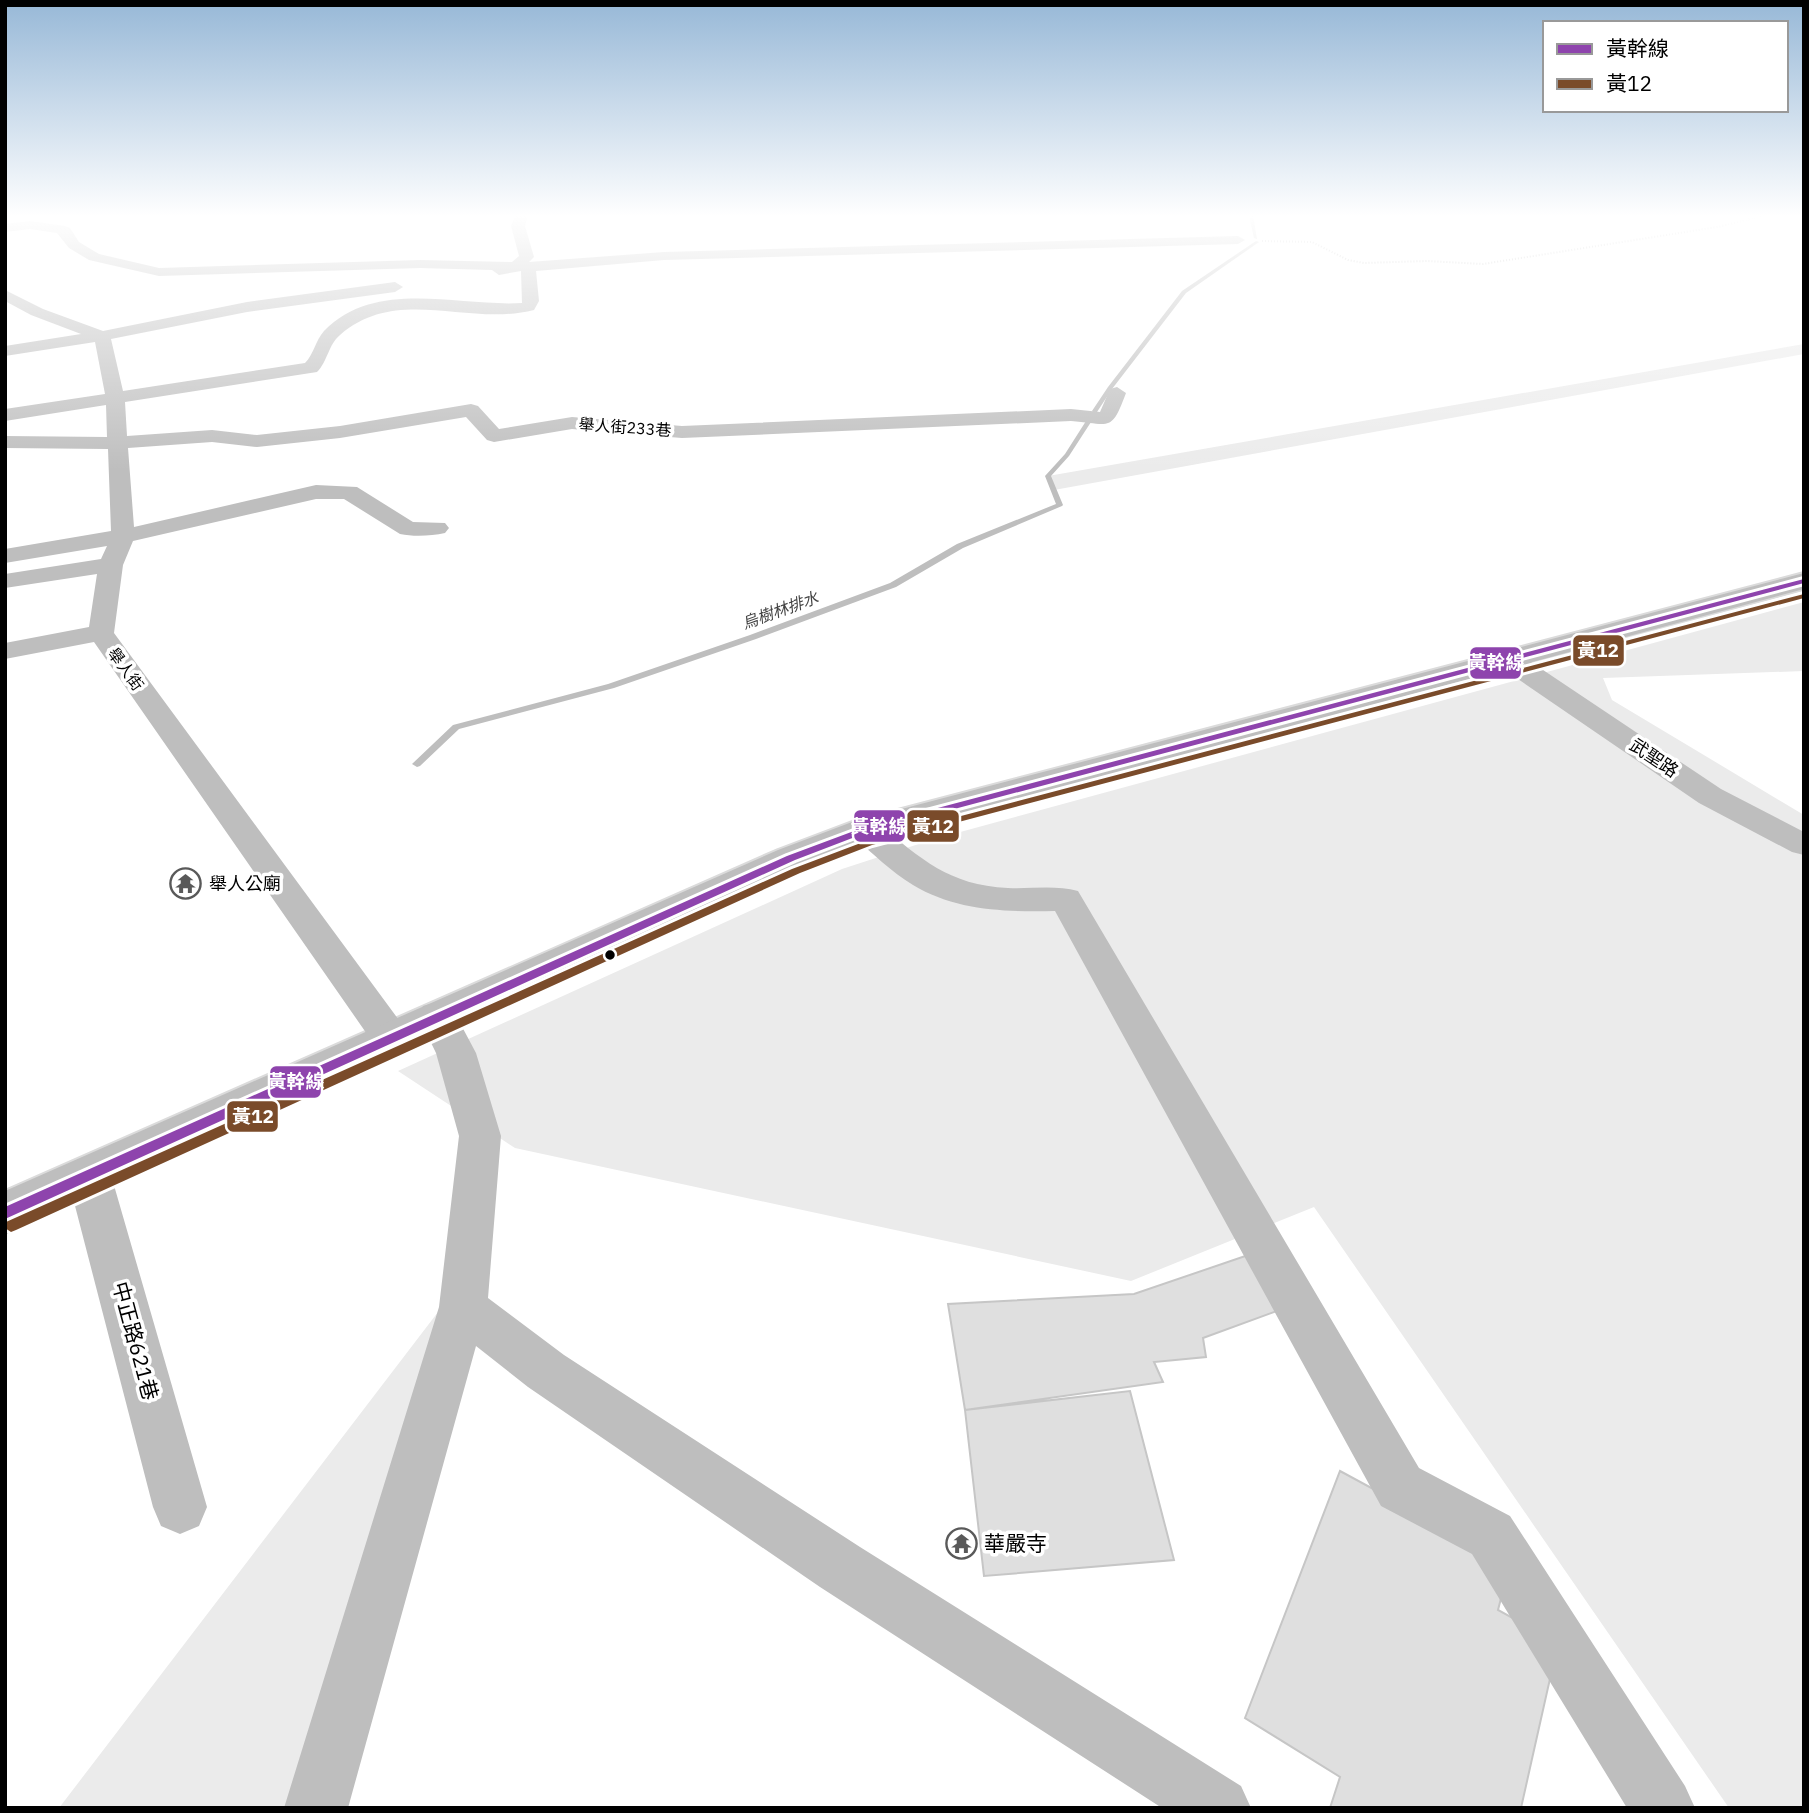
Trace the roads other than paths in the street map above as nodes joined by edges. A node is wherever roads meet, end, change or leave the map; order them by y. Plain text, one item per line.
1 (16, 301) edge
2 (295, 301) edge
3 (531, 301) edge
4 (102, 336) junction
5 (5, 351) edge
6 (1117, 393) dead end
7 (114, 399) junction
8 (5, 415) edge
9 (5, 442) edge
10 (115, 443) junction
11 (437, 528) dead end
12 (123, 536) junction
13 (5, 556) edge
14 (111, 565) junction
15 (5, 581) edge
16 (1804, 582) edge
17 (101, 633) junction
18 (5, 651) edge
19 (1509, 660) junction
20 (865, 830) junction
21 (1804, 845) edge
22 (437, 1016) junction
23 (390, 1037) junction
24 (89, 1175) junction
25 (5, 1213) edge
26 (463, 1307) junction
27 (180, 1507) dead end
28 (316, 1808) edge
29 (1219, 1808) edge
30 (1664, 1808) edge

1 - 4 street
2 - 4 street
3 - 7 street
4 - 5 street
4 - 7 street, 舉人街
6 - 10 street, 舉人街233巷
7 - 8 street
7 - 10 street, 舉人街
9 - 10 street, 舉人街233巷
10 - 12 street, 舉人街
11 - 12 street
12 - 13 street
12 - 14 street, 舉人街
14 - 15 street
14 - 17 street, 舉人街
16 - 19 main road
17 - 18 street
17 - 23 street, 舉人街
19 - 20 main road
19 - 21 street, 武聖路
20 - 22 main road
20 - 30 street
22 - 23 main road
22 - 26 street
23 - 24 main road
24 - 25 main road
24 - 27 street, 中正路621巷
26 - 28 street
26 - 29 street

